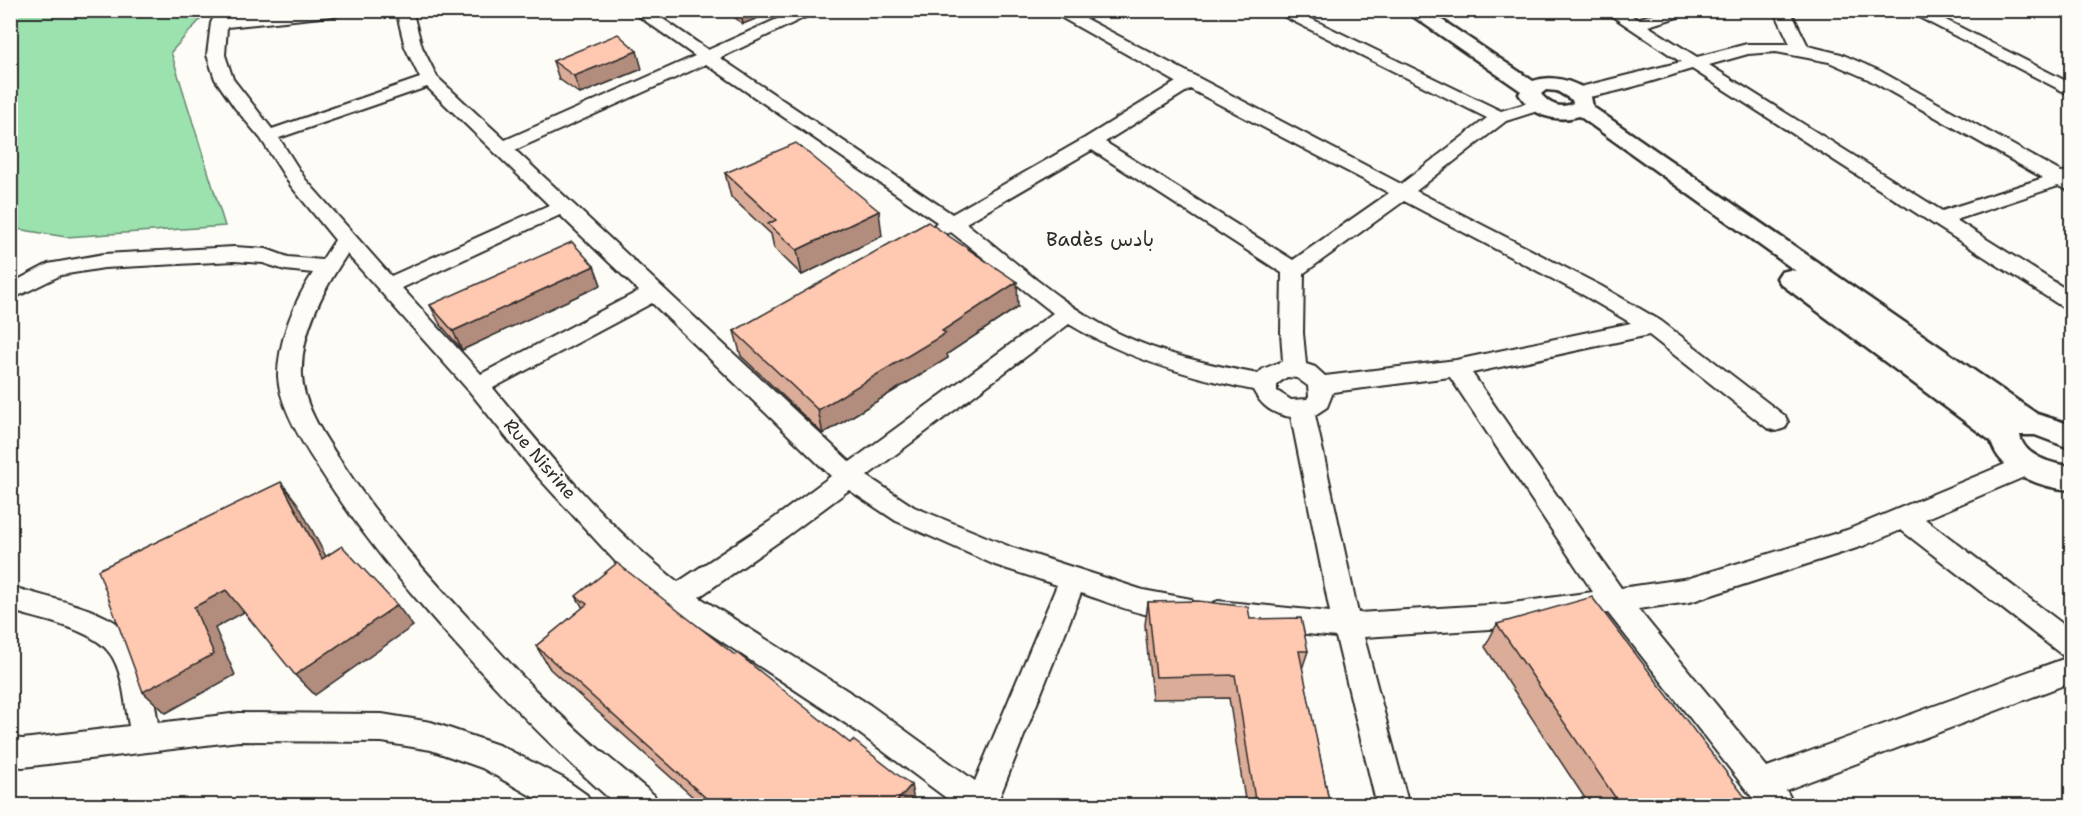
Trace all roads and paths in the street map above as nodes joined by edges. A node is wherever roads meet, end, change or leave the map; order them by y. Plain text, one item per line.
1 (340, 10) edge
2 (404, 10) edge
3 (638, 10) edge
4 (812, 10) edge
5 (1056, 10) edge
6 (1279, 10) edge
7 (1413, 10) edge
8 (1439, 10) edge
9 (1611, 10) edge
10 (1685, 10) edge
11 (1782, 10) edge
12 (1913, 10) edge
13 (222, 17) edge
14 (1634, 25) junction
15 (1801, 50) junction
16 (707, 56) junction
17 (1695, 64) junction
18 (430, 80) junction
19 (1189, 82) junction
20 (2072, 91) edge
21 (1540, 93) junction
22 (1575, 105) junction
23 (1500, 117) junction
24 (268, 136) junction
25 (1092, 142) junction
26 (503, 148) junction
27 (2067, 180) edge
28 (1402, 193) junction
29 (563, 206) junction
30 (1940, 219) junction
31 (952, 222) junction
32 (346, 240) junction
33 (922, 240) edge
34 (327, 268) junction
35 (1293, 270) junction
36 (387, 286) junction
37 (10, 292) edge
38 (653, 293) junction
39 (2072, 303) edge
40 (1068, 313) junction
41 (1653, 326) junction
42 (1456, 368) junction
43 (1295, 369) junction
44 (1264, 384) junction
45 (1320, 385) junction
46 (478, 386) junction
47 (1302, 410) junction
48 (1776, 422) dead end
49 (2017, 429) junction
50 (2071, 438) edge
51 (2027, 465) junction
52 (849, 477) junction
53 (2070, 479) edge
54 (1903, 517) junction
55 (1073, 580) junction
56 (678, 597) junction
57 (10, 598) edge
58 (1616, 602) junction
59 (1347, 626) junction
60 (2072, 648) edge
61 (2072, 669) edge
62 (146, 737) junction
63 (10, 752) edge
64 (1770, 795) edge
65 (983, 805) edge
66 (576, 806) edge
67 (643, 806) edge
68 (1394, 806) edge

1 - 13 street
2 - 18 street
3 - 16 street
4 - 16 street
5 - 19 street
6 - 23 street
7 - 21 street
8 - 21 street
9 - 14 street
10 - 14 street
11 - 15 street
12 - 20 street
13 - 24 street, Rue Nisrine
14 - 17 street
15 - 17 street
15 - 27 street
16 - 26 street
16 - 31 street
17 - 22 street
17 - 30 street
18 - 24 street
18 - 26 street
19 - 25 street
19 - 28 street
21 - 22 street
21 - 23 street
22 - 49 street
23 - 28 street
24 - 32 street, Rue Nisrine
25 - 31 street
25 - 35 street
26 - 29 street
27 - 30 street
28 - 35 street
28 - 41 street
29 - 36 street
29 - 38 street
30 - 39 street
31 - 33 street
31 - 40 street
32 - 34 street
32 - 36 street, Rue Nisrine
34 - 37 street
34 - 67 street
35 - 43 street
36 - 46 street, Rue Nisrine
38 - 46 street
38 - 52 street
40 - 44 street
40 - 52 street
41 - 42 street
41 - 48 street
42 - 45 street
42 - 58 street
43 - 44 street
43 - 45 street
44 - 47 street
45 - 47 street
46 - 56 street, Rue Nisrine
47 - 59 street
49 - 50 street
49 - 51 street
51 - 53 street
51 - 54 street
52 - 55 street
52 - 56 street
54 - 58 street
54 - 60 street
55 - 59 street
55 - 65 street
56 - 65 street, Rue Nisrine
57 - 62 street
58 - 59 street
58 - 64 street
59 - 68 street
61 - 64 street
62 - 63 street
62 - 66 street

